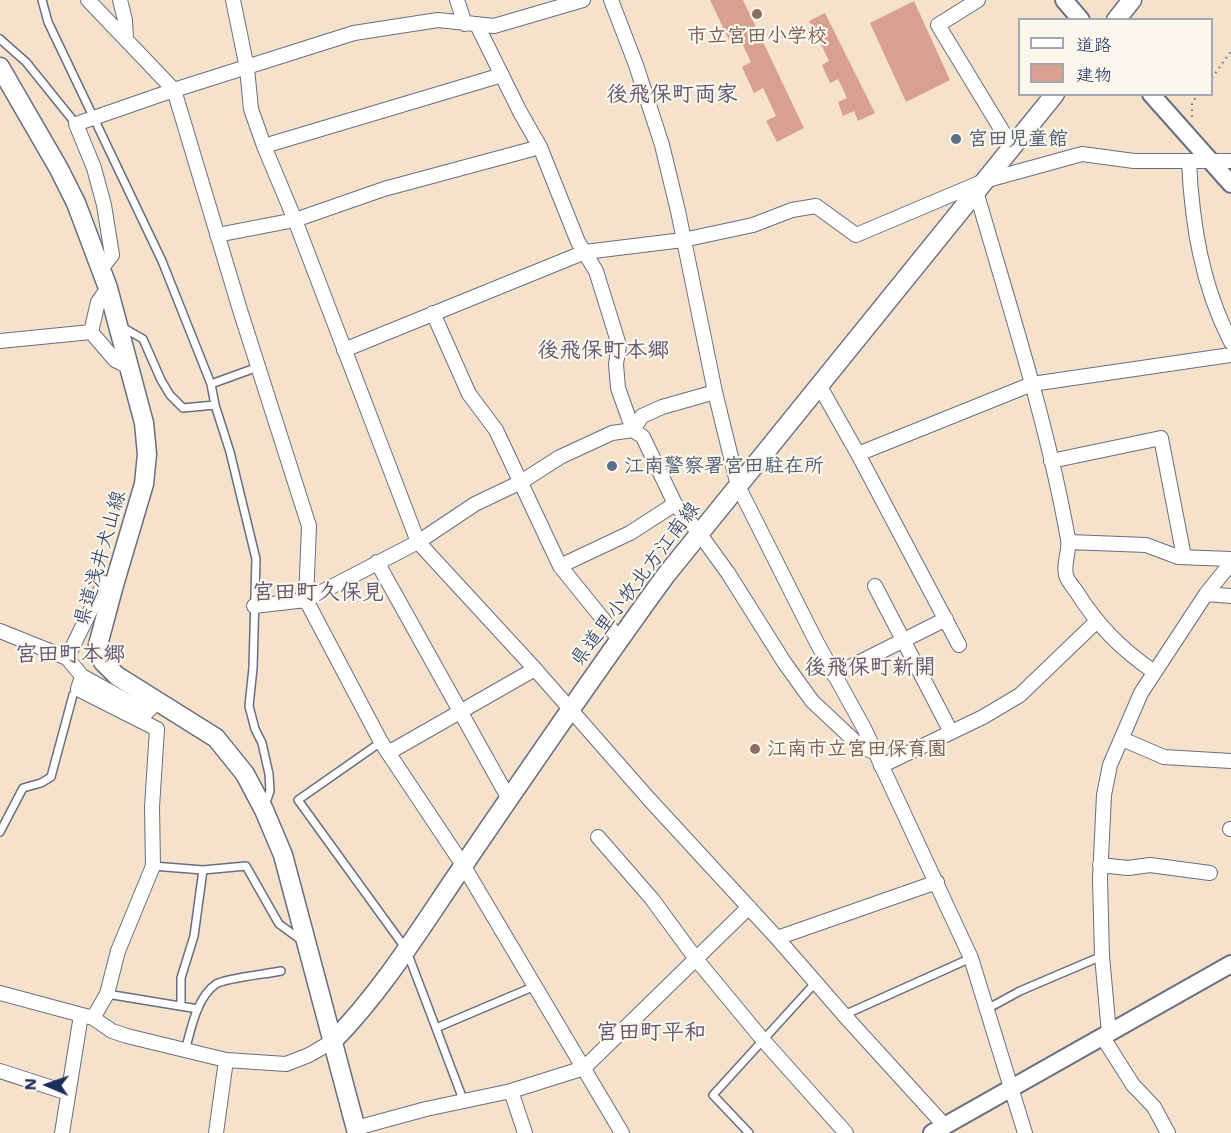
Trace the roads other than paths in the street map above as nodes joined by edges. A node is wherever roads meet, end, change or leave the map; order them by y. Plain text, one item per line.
1 (42, 0) edge
2 (88, 0) edge
3 (120, 0) edge
4 (233, 0) edge
5 (457, 0) edge
6 (583, 0) edge
7 (611, 0) edge
8 (978, 0) edge
9 (1064, 0) edge
10 (1132, 0) edge
11 (1079, 18) edge
12 (1118, 18) edge
13 (471, 24) junction
14 (0, 39) edge
15 (126, 39) junction
16 (0, 67) edge
17 (247, 68) junction
18 (502, 75) junction
19 (174, 90) junction
20 (1053, 96) edge
21 (1153, 96) edge
22 (94, 118) junction
23 (76, 124) junction
24 (264, 146) junction
25 (540, 147) junction
26 (1012, 147) junction
27 (1211, 161) junction
28 (1231, 161) edge
29 (1189, 162) junction
30 (1231, 184) edge
31 (980, 186) junction
32 (295, 219) junction
33 (217, 235) junction
34 (683, 240) junction
35 (585, 252) junction
36 (101, 269) junction
37 (108, 288) junction
38 (433, 313) junction
39 (119, 326) junction
40 (91, 332) junction
41 (5, 340) edge
42 (1231, 342) edge
43 (344, 350) junction
44 (1231, 355) edge
45 (258, 367) junction
46 (131, 368) junction
47 (211, 384) junction
48 (1032, 384) junction
49 (819, 385) junction
50 (715, 392) junction
51 (215, 405) junction
52 (633, 430) junction
53 (858, 453) junction
54 (1051, 461) junction
55 (521, 482) junction
56 (738, 486) junction
57 (675, 504) junction
58 (699, 533) junction
59 (418, 542) junction
60 (1069, 542) junction
61 (1184, 557) junction
62 (1231, 561) edge
63 (377, 562) junction
64 (560, 566) junction
65 (114, 585) junction
66 (875, 586) dead end
67 (1206, 594) junction
68 (1231, 596) edge
69 (306, 600) junction
70 (254, 606) junction
71 (945, 619) junction
72 (1096, 621) junction
73 (0, 631) edge
74 (619, 639) junction
75 (904, 640) junction
76 (959, 645) dead end
77 (67, 658) junction
78 (535, 669) junction
79 (1154, 672) junction
80 (834, 675) junction
81 (80, 683) junction
82 (157, 702) junction
83 (571, 709) junction
84 (460, 712) junction
85 (951, 732) junction
86 (1122, 739) junction
87 (385, 748) junction
88 (876, 753) junction
89 (1231, 761) edge
90 (881, 766) junction
91 (509, 799) junction
92 (264, 810) junction
93 (0, 832) edge
94 (598, 837) dead end
95 (463, 865) junction
96 (1100, 865) junction
97 (153, 866) junction
98 (203, 870) junction
99 (1210, 873) dead end
100 (937, 882) junction
101 (749, 907) junction
102 (777, 938) junction
103 (305, 943) junction
104 (406, 949) junction
105 (1102, 956) junction
106 (970, 958) junction
107 (696, 959) junction
108 (1231, 964) edge
109 (281, 971) dead end
110 (816, 982) junction
111 (535, 986) junction
112 (0, 993) edge
113 (106, 994) junction
114 (181, 1005) junction
115 (198, 1009) junction
116 (987, 1009) junction
117 (844, 1015) junction
118 (87, 1017) junction
119 (436, 1028) junction
120 (1107, 1034) junction
121 (763, 1040) junction
122 (333, 1041) junction
123 (184, 1051) junction
124 (226, 1060) junction
125 (584, 1068) junction
126 (0, 1071) edge
127 (1011, 1089) junction
128 (511, 1091) junction
129 (68, 1094) junction
130 (464, 1102) junction
131 (939, 1129) edge
132 (356, 1131) edge
133 (62, 1133) edge
134 (216, 1133) edge
135 (525, 1133) edge
136 (622, 1133) edge
137 (748, 1133) edge
138 (846, 1133) edge
139 (1025, 1133) edge
140 (1168, 1133) edge

1 - 22 lane
2 - 15 street
3 - 15 street
4 - 17 street
5 - 13 street
6 - 13 street
7 - 34 street
8 - 26 street
9 - 11 street
10 - 12 main road
13 - 17 street
13 - 18 street
14 - 23 lane
15 - 19 street
16 - 36 main road, 県道浅井犬山線
17 - 19 street
17 - 24 street
18 - 24 street
18 - 25 street
19 - 22 street
19 - 33 street
20 - 26 main road, 県道里小牧北方江南線
21 - 27 street
22 - 23 street
22 - 47 lane
23 - 36 street
24 - 32 street
25 - 32 street
25 - 35 street
26 - 31 main road, 県道里小牧北方江南線
27 - 28 street
27 - 29 street
27 - 30 street
29 - 31 street
29 - 42 street
31 - 34 street
31 - 48 street
31 - 49 main road, 県道里小牧北方江南線
32 - 33 street
32 - 43 street
33 - 45 street
34 - 35 street
34 - 50 street
35 - 38 street
35 - 52 street
36 - 37 main road, 県道浅井犬山線
37 - 39 main road, 県道浅井犬山線
37 - 40 street
38 - 43 street
38 - 55 street
39 - 46 main road, 県道浅井犬山線
39 - 51 lane
40 - 41 street
40 - 46 street
43 - 59 street
44 - 48 street
45 - 47 lane
45 - 69 street
46 - 65 main road, 県道浅井犬山線
47 - 51 lane
48 - 53 street
48 - 54 street
49 - 53 street
49 - 56 main road, 県道里小牧北方江南線
50 - 52 street
50 - 56 street
51 - 70 lane
52 - 55 street
52 - 57 street
53 - 71 street
54 - 60 street
54 - 61 street
55 - 59 street
55 - 64 street
56 - 58 main road, 県道里小牧北方江南線
56 - 80 street
57 - 58 street
57 - 64 street
58 - 74 main road, 県道里小牧北方江南線
58 - 88 street
59 - 63 street
59 - 78 street
60 - 61 street
60 - 72 street
61 - 62 street
62 - 67 street
63 - 69 street
63 - 84 street
64 - 74 street
65 - 77 street
65 - 82 main road, 県道浅井犬山線
66 - 75 street
67 - 68 street
67 - 79 street
69 - 70 street
69 - 87 street
70 - 92 lane
71 - 75 street
71 - 76 street
72 - 79 street
72 - 85 street
73 - 77 street
74 - 83 main road, 県道里小牧北方江南線
75 - 80 street
75 - 85 street
77 - 81 street
78 - 83 street
78 - 84 street
79 - 86 street
80 - 88 street
81 - 82 street
81 - 93 lane
81 - 97 street
82 - 92 main road, 県道浅井犬山線
83 - 91 main road, 県道里小牧北方江南線
83 - 101 street
84 - 87 street
84 - 91 street
85 - 90 street
86 - 89 street
86 - 96 street
87 - 95 street
87 - 104 lane
88 - 90 street
90 - 100 street
91 - 95 main road, 県道里小牧北方江南線
92 - 103 main road, 県道浅井犬山線
94 - 107 street
95 - 104 main road, 県道里小牧北方江南線
95 - 111 street
96 - 99 street
96 - 105 street
97 - 98 lane
97 - 113 street
98 - 103 lane
98 - 114 lane
100 - 102 street
100 - 106 street
101 - 102 street
101 - 107 street
102 - 110 street
103 - 122 main road, 県道浅井犬山線
104 - 119 lane
104 - 122 main road, 県道里小牧北方江南線
105 - 116 lane
105 - 120 street
106 - 116 street
106 - 117 lane
107 - 121 street
107 - 125 street
108 - 120 street
109 - 115 lane
110 - 117 street
110 - 121 lane
111 - 119 lane
111 - 125 street
112 - 118 street
113 - 114 lane
113 - 118 street
114 - 115 lane
115 - 123 lane
116 - 127 street
117 - 131 street
118 - 123 street
118 - 129 street
119 - 130 lane
120 - 127 street
120 - 140 street
121 - 137 lane
121 - 138 street
122 - 124 street
122 - 132 main road
123 - 124 street
124 - 134 street
125 - 128 street
125 - 136 street
126 - 129 street
127 - 131 street
127 - 139 street
128 - 130 street
128 - 135 street
129 - 133 street
130 - 132 street

